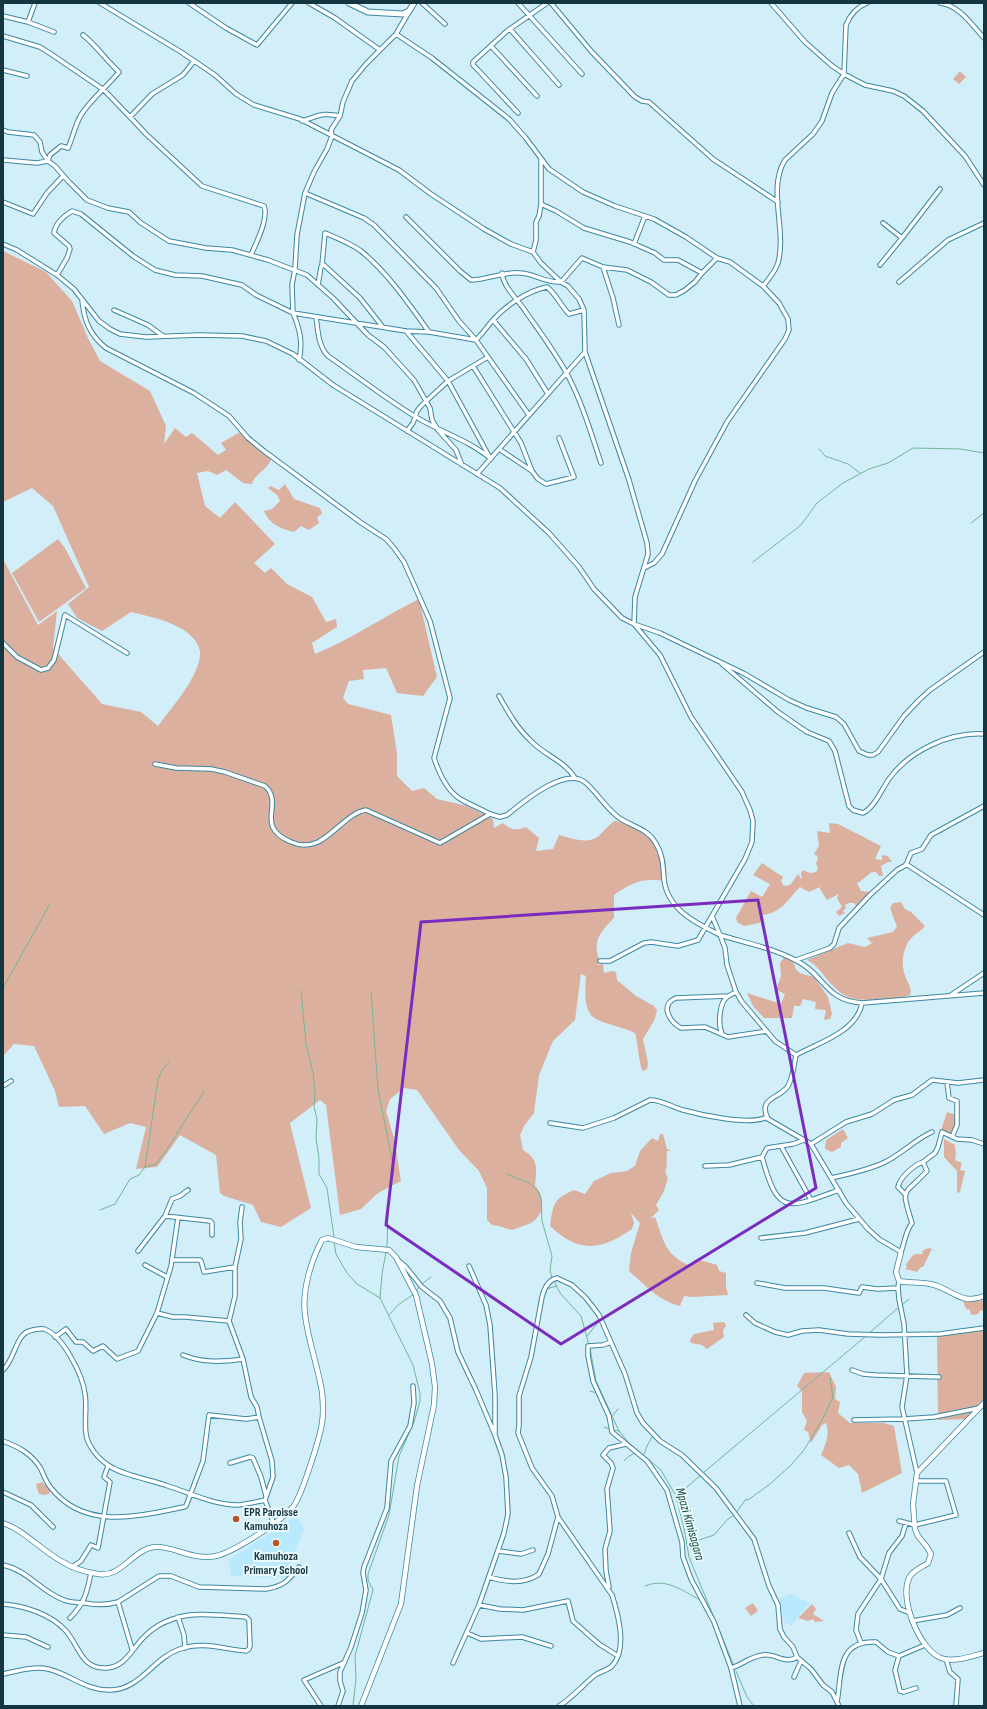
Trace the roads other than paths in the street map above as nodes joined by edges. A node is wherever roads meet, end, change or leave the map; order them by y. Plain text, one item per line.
1 (35, 3) edge
2 (100, 3) edge
3 (189, 3) edge
4 (292, 3) edge
5 (309, 3) edge
6 (349, 3) edge
7 (414, 3) edge
8 (422, 3) edge
9 (518, 3) edge
10 (547, 3) edge
11 (551, 3) edge
12 (771, 3) edge
13 (867, 3) edge
14 (940, 3) edge
15 (409, 11) junction
16 (529, 15) junction
17 (3, 16) edge
18 (28, 22) junction
19 (445, 24) dead end
20 (510, 29) junction
21 (54, 32) dead end
22 (396, 34) junction
23 (83, 35) dead end
24 (3, 36) edge
25 (984, 38) edge
26 (491, 46) junction
27 (380, 50) junction
28 (194, 61) junction
29 (3, 70) edge
30 (582, 74) dead end
31 (844, 74) junction
32 (27, 76) dead end
33 (559, 85) dead end
34 (104, 90) junction
35 (537, 96) dead end
36 (518, 113) dead end
37 (340, 116) junction
38 (130, 117) junction
39 (302, 121) junction
40 (3, 130) edge
41 (332, 136) junction
42 (541, 158) junction
43 (3, 160) edge
44 (48, 161) junction
45 (63, 176) junction
46 (984, 185) edge
47 (940, 189) dead end
48 (305, 193) junction
49 (3, 202) edge
50 (778, 202) junction
51 (541, 204) junction
52 (645, 216) junction
53 (406, 217) dead end
54 (883, 223) dead end
55 (984, 223) edge
56 (902, 238) junction
57 (3, 244) edge
58 (634, 244) junction
59 (533, 252) junction
60 (251, 255) junction
61 (717, 258) junction
62 (322, 265) junction
63 (880, 265) dead end
64 (603, 267) junction
65 (295, 269) junction
66 (502, 273) junction
67 (702, 273) junction
68 (56, 275) junction
69 (561, 282) junction
70 (899, 282) dead end
71 (318, 284) junction
72 (763, 286) junction
73 (518, 299) junction
74 (82, 300) junction
75 (114, 310) dead end
76 (584, 310) junction
77 (293, 313) junction
78 (316, 317) junction
79 (493, 320) junction
80 (357, 322) junction
81 (619, 325) dead end
82 (382, 327) junction
83 (406, 331) junction
84 (429, 332) junction
85 (164, 337) junction
86 (476, 340) junction
87 (585, 352) junction
88 (488, 357) junction
89 (299, 360) junction
90 (472, 366) junction
91 (566, 373) junction
92 (448, 381) junction
93 (548, 394) junction
94 (426, 401) junction
95 (529, 415) junction
96 (415, 417) junction
97 (438, 430) junction
98 (406, 431) junction
99 (514, 433) junction
100 (559, 438) dead end
101 (499, 449) junction
102 (491, 459) junction
103 (601, 463) dead end
104 (463, 466) junction
105 (532, 471) junction
106 (477, 474) junction
107 (644, 568) junction
108 (634, 624) junction
109 (3, 643) edge
110 (984, 652) edge
111 (127, 653) dead end
112 (720, 662) junction
113 (499, 696) dead end
114 (984, 734) edge
115 (155, 764) dead end
116 (575, 778) junction
117 (984, 806) edge
118 (490, 814) junction
119 (906, 864) junction
120 (984, 915) edge
121 (712, 916) junction
122 (706, 928) junction
123 (720, 935) junction
124 (796, 960) junction
125 (600, 962) dead end
126 (984, 973) edge
127 (736, 992) junction
128 (984, 993) edge
129 (728, 996) junction
130 (950, 996) junction
131 (862, 1003) junction
132 (767, 1031) junction
133 (722, 1034) junction
134 (796, 1055) junction
135 (984, 1080) edge
136 (11, 1081) dead end
137 (948, 1082) junction
138 (3, 1086) edge
139 (767, 1117) junction
140 (550, 1123) dead end
141 (932, 1132) dead end
142 (952, 1137) junction
143 (804, 1140) junction
144 (811, 1144) junction
145 (984, 1144) edge
146 (781, 1146) junction
147 (762, 1157) junction
148 (924, 1162) junction
149 (705, 1166) dead end
150 (831, 1178) junction
151 (188, 1190) dead end
152 (839, 1190) junction
153 (905, 1194) junction
154 (811, 1200) junction
155 (242, 1207) dead end
156 (165, 1216) junction
157 (178, 1218) junction
158 (859, 1219) junction
159 (212, 1235) dead end
160 (761, 1238) dead end
161 (138, 1251) dead end
162 (901, 1252) junction
163 (172, 1260) junction
164 (398, 1260) junction
165 (145, 1265) dead end
166 (469, 1266) dead end
167 (235, 1267) junction
168 (167, 1277) junction
169 (899, 1281) junction
170 (756, 1283) dead end
171 (898, 1288) junction
172 (984, 1296) edge
173 (157, 1313) junction
174 (746, 1315) dead end
175 (229, 1321) junction
176 (984, 1328) edge
177 (904, 1334) junction
178 (55, 1337) junction
179 (611, 1342) junction
180 (183, 1355) dead end
181 (243, 1359) junction
182 (3, 1370) edge
183 (852, 1370) dead end
184 (907, 1375) junction
185 (939, 1377) dead end
186 (413, 1386) dead end
187 (984, 1403) edge
188 (979, 1408) junction
189 (259, 1417) junction
190 (904, 1419) junction
191 (854, 1420) dead end
192 (495, 1435) junction
193 (3, 1440) edge
194 (626, 1444) junction
195 (230, 1463) dead end
196 (108, 1466) junction
197 (917, 1473) junction
198 (916, 1481) junction
199 (3, 1492) edge
200 (191, 1495) junction
201 (266, 1499) junction
202 (104, 1517) junction
203 (558, 1517) junction
204 (899, 1521) dead end
205 (3, 1523) edge
206 (906, 1523) junction
207 (274, 1524) junction
208 (915, 1525) junction
209 (53, 1527) dead end
210 (849, 1533) dead end
211 (533, 1550) dead end
212 (499, 1551) junction
213 (3, 1565) edge
214 (72, 1566) junction
215 (299, 1567) dead end
216 (91, 1573) junction
217 (489, 1577) junction
218 (881, 1580) junction
219 (608, 1587) junction
220 (83, 1602) junction
221 (118, 1602) junction
222 (3, 1604) edge
223 (480, 1605) junction
224 (960, 1608) dead end
225 (910, 1613) junction
226 (178, 1617) junction
227 (70, 1618) dead end
228 (912, 1621) junction
229 (467, 1633) junction
230 (3, 1635) edge
231 (861, 1643) junction
232 (925, 1645) junction
233 (551, 1646) dead end
234 (48, 1647) dead end
235 (185, 1648) junction
236 (132, 1649) junction
237 (984, 1653) edge
238 (618, 1656) junction
239 (899, 1656) junction
240 (797, 1657) junction
241 (946, 1659) junction
242 (801, 1661) junction
243 (343, 1663) junction
244 (453, 1663) dead end
245 (731, 1668) junction
246 (3, 1674) edge
247 (794, 1677) dead end
248 (916, 1688) dead end
249 (837, 1702) junction
250 (321, 1706) edge
251 (338, 1706) edge
252 (361, 1706) edge
253 (559, 1706) edge
254 (740, 1706) edge
255 (839, 1706) edge
256 (956, 1706) edge

1 - 18 street
2 - 28 street
3 - 4 street
5 - 27 street
6 - 15 main road
7 - 15 main road
8 - 19 street
9 - 16 street
10 - 16 street
11 - 50 street
12 - 31 street
13 - 31 street
14 - 25 street
15 - 22 street
16 - 20 street
16 - 30 street
17 - 18 street
18 - 21 street
20 - 26 street
20 - 33 street
22 - 27 street
22 - 42 street
23 - 34 street
24 - 34 street
26 - 35 street
26 - 36 street
27 - 37 street
28 - 38 street
28 - 39 street
29 - 32 street
31 - 46 street
31 - 50 street
34 - 38 street
34 - 44 street
37 - 39 street
37 - 41 street
38 - 60 street
39 - 41 street
40 - 44 street
41 - 48 street
41 - 59 street
42 - 51 street
42 - 52 street
43 - 44 street
44 - 45 street
45 - 49 street
45 - 60 street
47 - 56 street
48 - 65 street
48 - 86 street
50 - 72 street
51 - 58 street
51 - 59 street
52 - 58 street
52 - 61 street
53 - 66 street
54 - 56 street
55 - 70 street
56 - 63 street
57 - 68 street
58 - 67 street
59 - 69 street
60 - 65 street
61 - 67 street
61 - 72 street
62 - 71 street
62 - 82 street
62 - 84 street
64 - 67 street
64 - 69 street
64 - 81 street
65 - 71 street
65 - 77 street
66 - 69 street
66 - 73 street
68 - 74 street
68 - 77 street
69 - 76 street
71 - 80 street
72 - 107 street
73 - 76 street
73 - 79 street
73 - 91 street
74 - 85 street
74 - 118 street
75 - 85 street
76 - 87 street
77 - 78 street
77 - 89 street
78 - 80 street
78 - 96 street
79 - 86 street
79 - 93 street
80 - 82 street
80 - 94 street
82 - 83 street
83 - 84 street
83 - 92 street
84 - 86 street
85 - 89 street
86 - 88 street
87 - 91 street
87 - 107 street
88 - 90 street
88 - 95 street
89 - 98 street
90 - 92 street
90 - 99 street
91 - 93 street
91 - 103 street
92 - 94 street
92 - 102 street
93 - 95 street
94 - 96 street
94 - 97 street
95 - 99 street
96 - 97 street
96 - 98 street
97 - 102 street
97 - 104 street
98 - 104 street
99 - 101 street
99 - 105 street
100 - 105 street
101 - 102 street
101 - 105 street
102 - 106 street
104 - 106 street
106 - 108 street
107 - 108 street
108 - 112 street
108 - 121 street
109 - 111 street
110 - 112 street
112 - 114 street
113 - 116 street
115 - 118 street
116 - 118 street
116 - 122 street
117 - 119 street
119 - 120 street
119 - 124 street
121 - 122 street
121 - 123 street
122 - 123 street
122 - 125 street
123 - 124 street
123 - 127 street
124 - 131 street
126 - 130 street
127 - 129 street
127 - 132 street
128 - 130 street
129 - 133 street
129 - 133 street
130 - 131 street
131 - 134 street
132 - 133 street
132 - 134 street
134 - 139 street
135 - 137 street
136 - 138 street
137 - 142 street
137 - 144 street
139 - 140 street
139 - 143 street
141 - 150 street
142 - 145 street
142 - 148 street
143 - 144 street
143 - 146 street
144 - 150 street
146 - 147 street
146 - 154 street
147 - 149 street
147 - 154 street
148 - 153 street
148 - 153 street
150 - 152 street
151 - 156 street
152 - 154 street
152 - 158 street
153 - 162 street
155 - 167 street
156 - 157 street
156 - 161 street
157 - 159 street
157 - 163 street
158 - 160 street
158 - 162 street
162 - 169 street
163 - 167 street
163 - 168 street
164 - 192 street
164 - 207 street
164 - 252 street
165 - 168 street
166 - 192 street
167 - 175 street
168 - 173 street
169 - 171 street
169 - 172 street
170 - 171 street
171 - 177 street
173 - 175 street
173 - 178 street
174 - 177 street
175 - 181 street
176 - 177 street
177 - 184 street
178 - 182 street
178 - 196 street
179 - 194 street
179 - 203 street
179 - 240 street
180 - 181 street
181 - 189 street
183 - 184 street
184 - 185 street
184 - 190 street
186 - 243 street
187 - 188 street
188 - 190 street
188 - 197 street
189 - 200 street
189 - 201 street
190 - 191 street
190 - 197 street
192 - 212 street
193 - 202 street
194 - 219 street
194 - 245 street
195 - 201 street
196 - 200 street
196 - 202 street
197 - 198 street
198 - 208 street
198 - 208 street
199 - 209 street
200 - 201 street
200 - 202 street
201 - 207 street
202 - 214 street
203 - 217 street
203 - 219 street
204 - 206 street
205 - 214 street
206 - 208 street
206 - 218 street
207 - 216 street
208 - 225 street
210 - 218 street
211 - 212 street
212 - 217 street
213 - 220 street
214 - 216 street
215 - 221 street
216 - 220 street
217 - 223 street
218 - 225 street
218 - 231 street
219 - 238 street
220 - 221 street
220 - 227 street
221 - 236 street
222 - 236 street
223 - 229 street
223 - 238 street
224 - 228 street
225 - 228 street
226 - 235 street
226 - 235 street
226 - 236 street
228 - 232 street
229 - 233 street
229 - 244 street
230 - 234 street
231 - 239 street
231 - 249 street
232 - 239 street
232 - 241 street
235 - 246 street
237 - 241 street
238 - 253 street
239 - 248 street
240 - 242 street
240 - 245 street
241 - 256 street
242 - 247 street
242 - 249 street
243 - 250 street
243 - 251 street
245 - 254 street
249 - 255 street

